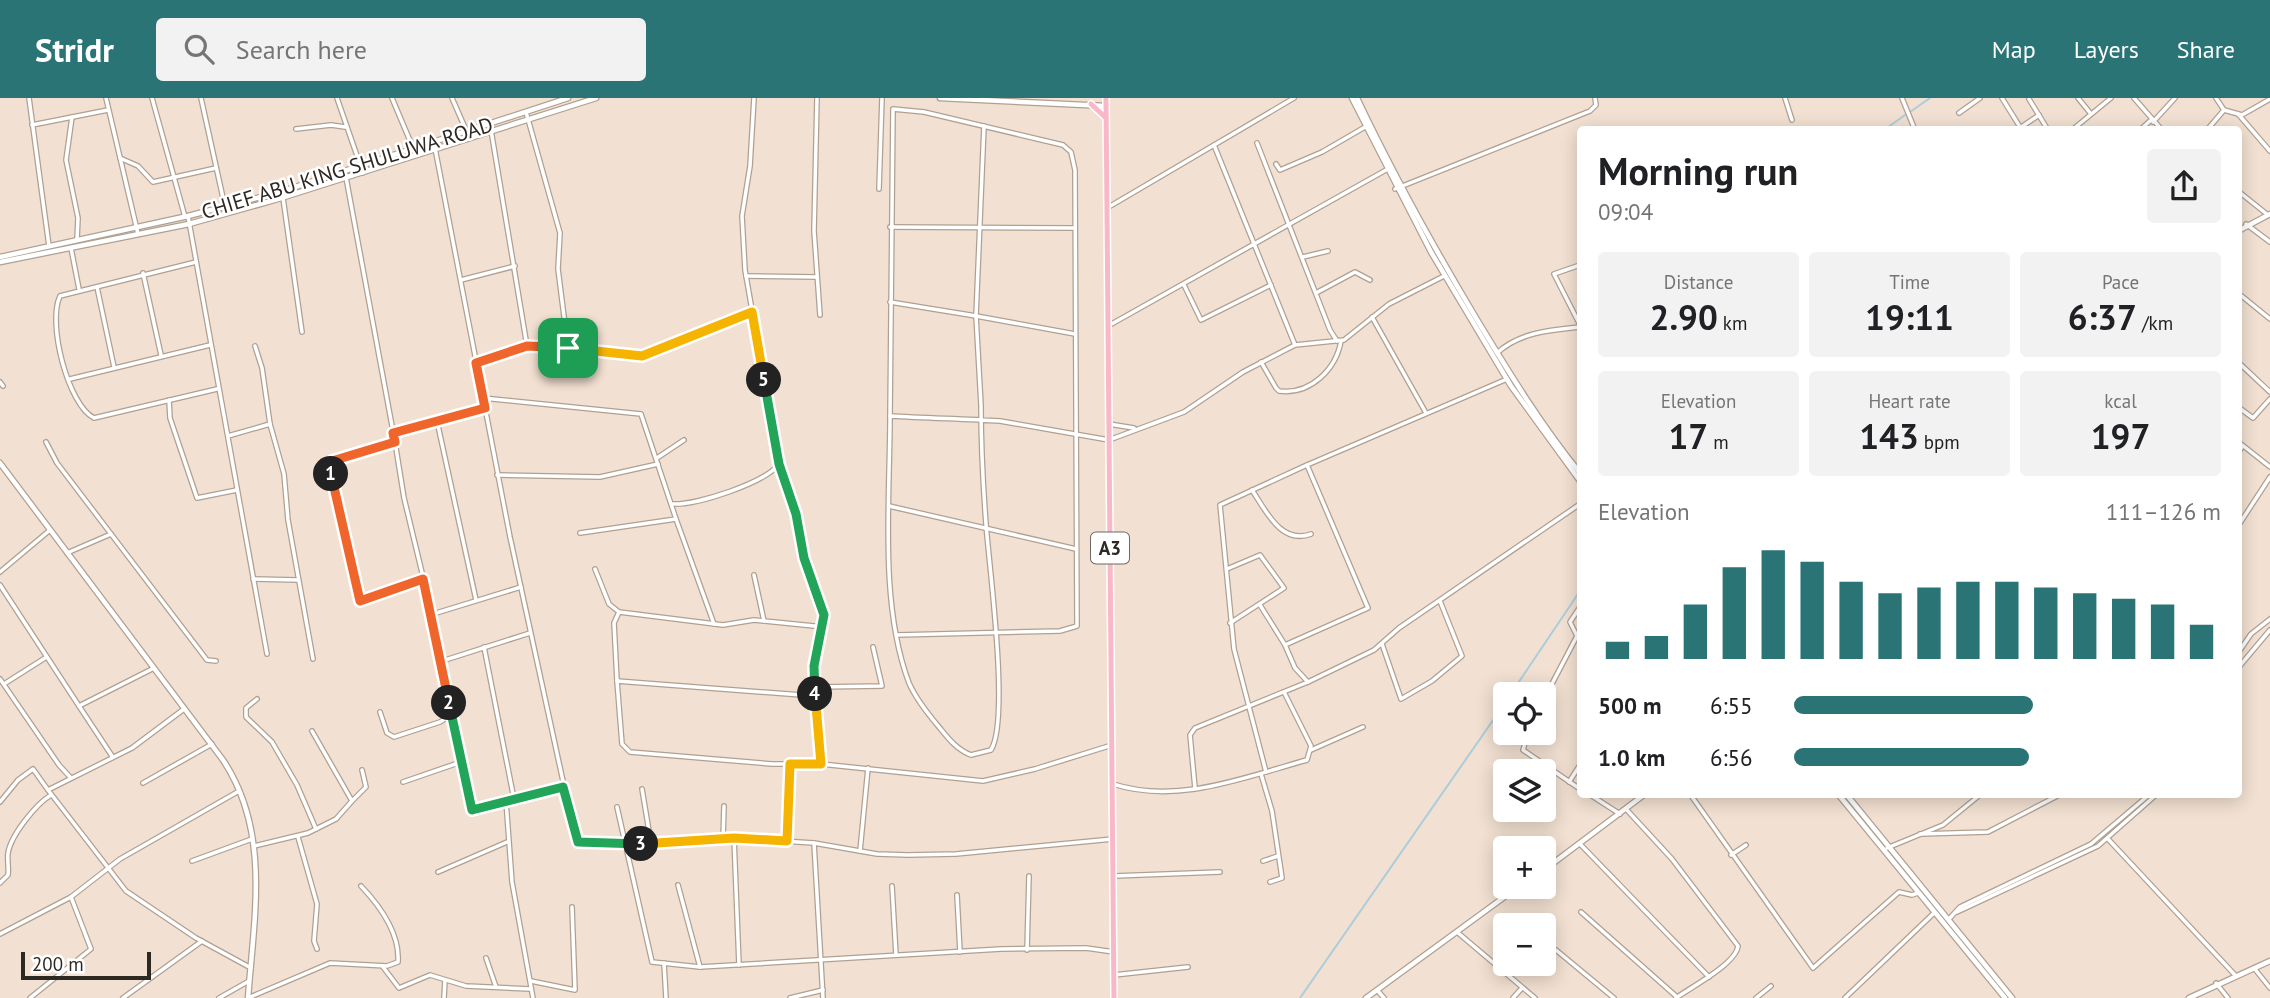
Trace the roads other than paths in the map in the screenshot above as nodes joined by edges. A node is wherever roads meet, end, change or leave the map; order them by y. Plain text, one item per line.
1 (29, 98) edge
2 (106, 98) edge
3 (152, 98) edge
4 (201, 98) edge
5 (337, 98) edge
6 (392, 98) edge
7 (452, 98) edge
8 (568, 98) edge
9 (596, 98) edge
10 (754, 98) edge
11 (817, 98) edge
12 (882, 98) edge
13 (940, 98) edge
14 (1106, 98) edge
15 (1294, 98) edge
16 (1352, 98) edge
17 (1357, 98) edge
18 (1595, 98) edge
19 (1785, 98) edge
20 (1902, 98) edge
21 (1980, 98) edge
22 (2002, 98) edge
23 (2078, 98) edge
24 (2111, 98) edge
25 (2134, 98) edge
26 (2175, 98) edge
27 (2216, 98) edge
28 (2029, 99) edge
29 (2270, 99) edge
30 (1091, 104) junction
31 (1106, 106) junction
32 (108, 110) junction
33 (2224, 110) junction
34 (526, 112) junction
35 (1959, 113) dead end
36 (2091, 114) junction
37 (2039, 115) junction
38 (2239, 115) junction
39 (72, 117) junction
40 (528, 118) junction
41 (1106, 118) junction
42 (1792, 120) dead end
43 (2152, 121) junction
44 (32, 125) junction
45 (984, 126) junction
46 (1913, 126) edge
47 (2017, 126) edge
48 (2021, 126) edge
49 (2046, 126) edge
50 (2077, 126) edge
51 (2145, 126) edge
52 (2158, 126) edge
53 (2210, 126) edge
54 (345, 127) junction
55 (491, 127) junction
56 (1365, 127) junction
57 (296, 129) dead end
58 (468, 134) junction
59 (1257, 143) dead end
60 (1214, 145) junction
61 (435, 146) junction
62 (2270, 151) edge
63 (415, 152) junction
64 (120, 158) junction
65 (1276, 164) dead end
66 (216, 168) junction
67 (362, 170) junction
68 (1386, 170) junction
69 (345, 172) junction
70 (173, 177) junction
71 (347, 179) junction
72 (1398, 187) junction
73 (880, 189) dead end
74 (2242, 194) edge
75 (283, 198) junction
76 (225, 207) junction
77 (1107, 208) junction
78 (2269, 215) edge
79 (186, 217) junction
80 (189, 223) junction
81 (1289, 224) junction
82 (2246, 224) junction
83 (136, 226) junction
84 (890, 227) junction
85 (979, 227) junction
86 (1074, 228) junction
87 (2242, 228) edge
88 (138, 234) junction
89 (78, 240) junction
90 (2270, 242) edge
91 (1254, 244) junction
92 (49, 246) junction
93 (71, 248) junction
94 (1328, 251) dead end
95 (0, 257) edge
96 (1302, 257) junction
97 (0, 262) edge
98 (197, 262) junction
99 (515, 266) junction
100 (1577, 266) edge
101 (143, 273) junction
102 (746, 276) junction
103 (1444, 276) junction
104 (816, 277) junction
105 (461, 280) junction
106 (1370, 280) dead end
107 (1271, 284) junction
108 (1184, 285) junction
109 (97, 286) junction
110 (79, 289) junction
111 (1316, 293) junction
112 (2242, 296) edge
113 (889, 302) junction
114 (752, 312) junction
115 (820, 315) dead end
116 (976, 316) junction
117 (1372, 317) junction
118 (2270, 319) edge
119 (1577, 320) edge
120 (1108, 326) junction
121 (1577, 326) edge
122 (302, 332) dead end
123 (1075, 334) junction
124 (1332, 335) junction
125 (1339, 341) junction
126 (1329, 342) junction
127 (210, 345) junction
128 (1295, 345) junction
129 (255, 346) dead end
130 (527, 346) junction
131 (568, 348) junction
132 (1497, 353) junction
133 (161, 355) junction
134 (1261, 362) junction
135 (476, 363) junction
136 (2242, 366) edge
137 (114, 367) junction
138 (70, 379) junction
139 (1507, 379) junction
140 (217, 389) junction
141 (2270, 392) edge
142 (483, 398) junction
143 (2270, 398) edge
144 (169, 400) junction
145 (485, 408) junction
146 (2242, 410) edge
147 (1426, 413) junction
148 (890, 416) junction
149 (981, 420) junction
150 (437, 421) junction
151 (270, 424) junction
152 (1109, 424) junction
153 (1136, 428) junction
154 (393, 433) junction
155 (228, 436) junction
156 (1076, 436) junction
157 (684, 440) dead end
158 (1109, 440) junction
159 (46, 442) dead end
160 (395, 442) junction
161 (2242, 445) edge
162 (657, 458) junction
163 (0, 463) edge
164 (659, 464) junction
165 (779, 464) junction
166 (1307, 465) junction
167 (2270, 467) edge
168 (1577, 469) edge
169 (774, 471) junction
170 (783, 473) junction
171 (497, 475) junction
172 (1577, 477) edge
173 (2270, 477) edge
174 (1252, 489) junction
175 (237, 490) junction
176 (673, 504) junction
177 (685, 505) junction
178 (889, 506) junction
179 (1577, 506) edge
180 (674, 512) junction
181 (676, 519) junction
182 (2242, 520) edge
183 (986, 526) junction
184 (50, 530) junction
185 (580, 533) dead end
186 (111, 534) junction
187 (1311, 534) dead end
188 (1076, 549) junction
189 (67, 553) junction
190 (595, 569) dead end
191 (1227, 569) junction
192 (0, 572) edge
193 (754, 575) dead end
194 (253, 579) junction
195 (423, 579) junction
196 (298, 580) junction
197 (0, 585) edge
198 (521, 587) junction
199 (476, 600) junction
200 (1440, 601) junction
201 (1260, 605) junction
202 (620, 612) junction
203 (1577, 612) edge
204 (432, 614) junction
205 (709, 617) junction
206 (2270, 619) edge
207 (764, 621) junction
208 (705, 623) junction
209 (1230, 623) junction
210 (714, 624) junction
211 (824, 626) junction
212 (2270, 630) edge
213 (530, 633) junction
214 (995, 633) junction
215 (897, 635) junction
216 (1577, 636) edge
217 (1577, 636) edge
218 (1382, 644) junction
219 (1285, 645) junction
220 (484, 647) junction
221 (873, 647) dead end
222 (2242, 647) edge
223 (267, 654) dead end
224 (45, 658) junction
225 (313, 659) dead end
226 (216, 661) dead end
227 (439, 662) junction
228 (2242, 663) edge
229 (154, 668) junction
230 (0, 678) edge
231 (617, 681) junction
232 (1304, 682) junction
233 (1553, 682) edge
234 (4, 684) junction
235 (815, 687) junction
236 (1284, 692) junction
237 (815, 696) junction
238 (257, 699) dead end
239 (1251, 705) junction
240 (79, 706) junction
241 (184, 709) junction
242 (380, 712) dead end
243 (452, 715) junction
244 (440, 722) junction
245 (453, 723) junction
246 (1363, 727) dead end
247 (312, 731) dead end
248 (212, 744) junction
249 (1112, 745) junction
250 (1524, 745) edge
251 (1311, 750) junction
252 (112, 757) junction
253 (461, 762) junction
254 (790, 764) junction
255 (821, 764) junction
256 (868, 768) junction
257 (362, 770) dead end
258 (1577, 770) edge
259 (1263, 773) junction
260 (71, 777) junction
261 (403, 782) dead end
262 (1569, 782) junction
263 (143, 783) dead end
264 (1113, 784) junction
265 (563, 787) junction
266 (1577, 787) edge
267 (1195, 788) junction
268 (642, 789) dead end
269 (48, 790) junction
270 (241, 790) junction
271 (51, 795) junction
272 (1595, 798) edge
273 (1640, 798) edge
274 (1693, 798) edge
275 (1842, 798) edge
276 (1849, 798) edge
277 (1976, 798) edge
278 (2053, 798) edge
279 (2146, 798) edge
280 (2152, 798) edge
281 (514, 799) junction
282 (352, 801) junction
283 (506, 801) junction
284 (0, 802) edge
285 (724, 806) dead end
286 (617, 807) dead end
287 (1626, 809) junction
288 (1620, 814) junction
289 (316, 829) junction
290 (1920, 834) junction
291 (298, 837) junction
292 (2106, 837) junction
293 (254, 838) junction
294 (734, 838) junction
295 (723, 839) junction
296 (1113, 839) junction
297 (787, 841) junction
298 (508, 842) junction
299 (814, 843) junction
300 (625, 844) junction
301 (651, 844) junction
302 (1580, 844) junction
303 (1746, 845) dead end
304 (254, 846) junction
305 (1886, 848) junction
306 (860, 851) junction
307 (1731, 855) junction
308 (1278, 856) junction
309 (192, 861) dead end
310 (1263, 861) dead end
311 (1556, 861) edge
312 (108, 869) junction
313 (438, 872) dead end
314 (1220, 872) dead end
315 (1029, 876) dead end
316 (1114, 876) junction
317 (1270, 882) dead end
318 (0, 883) edge
319 (678, 885) dead end
320 (361, 886) dead end
321 (892, 886) dead end
322 (1918, 893) junction
323 (957, 895) dead end
324 (71, 897) junction
325 (1501, 899) edge
326 (572, 907) dead end
327 (1581, 912) dead end
328 (1934, 913) junction
329 (1945, 922) junction
330 (1455, 931) junction
331 (0, 934) edge
332 (202, 941) junction
333 (317, 950) dead end
334 (1027, 950) junction
335 (1556, 950) dead end
336 (960, 952) junction
337 (1114, 952) junction
338 (896, 955) junction
339 (486, 958) dead end
340 (822, 960) junction
341 (2270, 961) edge
342 (664, 963) junction
343 (739, 965) junction
344 (382, 966) junction
345 (699, 967) junction
346 (1188, 967) dead end
347 (251, 968) junction
348 (2253, 968) junction
349 (1114, 975) junction
350 (2235, 975) junction
351 (1709, 976) junction
352 (445, 979) junction
353 (249, 981) junction
354 (531, 981) junction
355 (2216, 983) junction
356 (1771, 986) dead end
357 (496, 988) junction
358 (1522, 988) junction
359 (2270, 988) edge
360 (530, 989) junction
361 (823, 990) junction
362 (1377, 990) junction
363 (30, 998) edge
364 (123, 998) edge
365 (219, 998) edge
366 (248, 998) edge
367 (444, 998) edge
368 (533, 998) edge
369 (666, 998) edge
370 (790, 998) edge
371 (823, 998) edge
372 (1114, 998) edge
373 (1366, 998) edge
374 (1384, 998) edge
375 (1513, 998) edge
376 (1535, 998) edge
377 (1614, 998) edge
378 (1676, 998) edge
379 (1756, 998) edge
380 (1845, 998) edge
381 (2005, 998) edge
382 (2012, 998) edge
383 (2189, 998) edge
384 (2228, 998) edge

1 - 44 street
2 - 32 street
3 - 70 street
4 - 66 street
5 - 54 street
6 - 63 street
7 - 58 street
8 - 34 street, CHIEF ABU KING SHULUWA ROAD
9 - 40 street
10 - 102 street
11 - 104 street
12 - 73 street
13 - 30 street
14 - 31 highway, A3
15 - 60 street
16 - 56 street
17 - 72 street
18 - 72 street
19 - 42 street
20 - 46 street
21 - 35 street
22 - 47 street
23 - 36 street
24 - 36 street
25 - 43 street
26 - 43 street
27 - 33 street
28 - 37 street
29 - 38 street
30 - 31 street
30 - 41 highway
31 - 41 highway, A3
32 - 39 street
32 - 64 street
33 - 38 street
33 - 53 street
34 - 40 street
34 - 55 street, CHIEF ABU KING SHULUWA ROAD
36 - 50 street
37 - 48 street
37 - 49 street
38 - 62 street
39 - 44 street
39 - 89 street
40 - 55 street
40 - 131 street
41 - 77 highway, A3
43 - 51 street
43 - 52 street
44 - 92 street
45 - 84 street
45 - 85 street
45 - 86 street
54 - 57 street
54 - 67 street
55 - 58 street, CHIEF ABU KING SHULUWA ROAD
55 - 99 street
56 - 65 street
56 - 68 street
58 - 61 street, CHIEF ABU KING SHULUWA ROAD
59 - 81 street
60 - 77 street
60 - 91 street
61 - 63 street, CHIEF ABU KING SHULUWA ROAD
61 - 105 street
63 - 67 street, CHIEF ABU KING SHULUWA ROAD
64 - 70 street
64 - 83 street
66 - 70 street
66 - 76 street
67 - 69 street, CHIEF ABU KING SHULUWA ROAD
67 - 71 street
68 - 72 street
68 - 81 street
69 - 71 street
69 - 76 street, CHIEF ABU KING SHULUWA ROAD
70 - 79 street
71 - 75 street
71 - 154 street
72 - 103 street
72 - 132 street
74 - 78 street
75 - 80 street
75 - 122 street
76 - 79 street, CHIEF ABU KING SHULUWA ROAD
77 - 120 highway, A3
78 - 82 street
79 - 80 street
79 - 83 street, CHIEF ABU KING SHULUWA ROAD
80 - 88 street
80 - 98 street
81 - 91 street
81 - 96 street
82 - 87 street
82 - 90 street
83 - 88 street
83 - 89 street, CHIEF ABU KING SHULUWA ROAD
84 - 85 street
84 - 113 street
85 - 86 street
85 - 116 street
86 - 123 street
88 - 93 street
89 - 92 street, CHIEF ABU KING SHULUWA ROAD
91 - 107 street
91 - 108 street
92 - 95 street, CHIEF ABU KING SHULUWA ROAD
93 - 97 street
93 - 110 street
94 - 96 street
96 - 111 street
98 - 101 street
98 - 127 street
99 - 105 street
99 - 130 street
100 - 119 street
101 - 109 street
101 - 133 street
102 - 104 street
102 - 114 street
103 - 117 street
103 - 139 street
104 - 115 street
105 - 135 street
106 - 111 street
107 - 108 street
107 - 128 street
108 - 120 street
109 - 110 street
109 - 137 street
110 - 138 street
111 - 124 street
112 - 118 street
113 - 116 street
113 - 148 street
114 - 131 street
114 - 165 street
116 - 123 street
116 - 149 street
117 - 125 street
117 - 147 street
120 - 152 highway, A3
121 - 132 street
123 - 156 street
124 - 125 street
124 - 126 street
125 - 126 street
125 - 134 street
126 - 128 street
127 - 133 street
127 - 140 street
128 - 134 street
129 - 151 street
130 - 131 street
130 - 135 street
132 - 168 street
133 - 137 street
134 - 153 street
135 - 142 street
136 - 141 street
137 - 138 street
138 - 144 street
139 - 147 street
139 - 172 street
140 - 144 street
140 - 155 street
142 - 145 street
142 - 162 street
143 - 146 street
144 - 175 street
145 - 150 street
145 - 171 street
147 - 166 street
148 - 149 street
148 - 178 street
149 - 156 street
149 - 183 street
150 - 154 street
150 - 199 street
151 - 155 street
151 - 196 street
152 - 153 street
152 - 158 highway, A3
153 - 158 street
154 - 160 street
155 - 175 street
156 - 158 street
156 - 188 street
157 - 162 street
158 - 249 highway, A3
159 - 186 street
160 - 195 street
160 - 195 street
161 - 167 street
162 - 164 street
163 - 184 street
164 - 171 street
164 - 176 street
165 - 169 street
165 - 170 street
166 - 174 street
166 - 219 street
169 - 170 street
169 - 177 street
170 - 211 street
171 - 198 street
173 - 182 street
174 - 187 street
174 - 191 street
175 - 194 street
176 - 177 street
176 - 180 street
177 - 180 street
178 - 183 street
178 - 215 street
179 - 200 street
180 - 181 street
181 - 185 street
181 - 205 street
183 - 188 street
183 - 214 street
184 - 189 street
184 - 192 street
186 - 189 street
186 - 226 street
188 - 214 street
189 - 229 street
190 - 202 street
191 - 201 street
191 - 209 street
193 - 207 street
194 - 196 street
194 - 223 street
195 - 204 street
196 - 225 street
197 - 224 street
198 - 199 street
198 - 213 street
199 - 204 street
200 - 218 street
200 - 218 street
201 - 209 street
201 - 219 street
202 - 208 street
202 - 231 street
203 - 216 street
204 - 227 street
205 - 208 street
205 - 210 street
206 - 222 street
207 - 210 street
207 - 211 street
208 - 210 street
209 - 239 street
211 - 235 street
212 - 228 street
213 - 220 street
213 - 265 street
214 - 215 street
214 - 215 street
217 - 233 street
218 - 232 street
219 - 232 street
220 - 227 street
220 - 281 street
221 - 235 street
224 - 234 street
224 - 240 street
227 - 243 street
229 - 240 street
229 - 241 street
230 - 234 street
231 - 237 street
231 - 254 street
232 - 236 street
234 - 260 street
235 - 237 street
236 - 239 street
236 - 251 street
237 - 255 street
238 - 289 street
239 - 259 street
239 - 267 street
240 - 252 street
241 - 248 street
241 - 252 street
242 - 244 street
243 - 244 street
243 - 245 street
244 - 245 street
245 - 253 street
246 - 251 street
247 - 282 street
248 - 263 street
248 - 270 street
249 - 256 street
249 - 264 highway, A3
250 - 262 street
251 - 259 street
252 - 260 street
253 - 261 street
253 - 283 street
254 - 255 street
254 - 297 street
255 - 256 street
256 - 306 street
257 - 282 street
258 - 262 street
259 - 267 street
259 - 308 street
260 - 269 street
262 - 266 street
264 - 267 street
264 - 296 highway, A3
265 - 281 street
265 - 300 street
268 - 301 street
269 - 271 street
269 - 284 street
270 - 293 street
270 - 312 street
271 - 312 street
271 - 318 street
272 - 288 street
273 - 287 street
274 - 307 street
275 - 305 street
276 - 305 street
277 - 290 street
278 - 290 street
279 - 292 street
280 - 292 street
281 - 283 street
282 - 289 street
283 - 298 street
285 - 295 street
286 - 300 street
287 - 288 street
287 - 351 street
288 - 302 street
289 - 291 street
290 - 305 street
291 - 304 street
291 - 333 street
292 - 329 street
292 - 350 street
293 - 304 street
293 - 309 street
294 - 295 street
294 - 297 street
294 - 343 street
295 - 301 street
296 - 306 street
296 - 316 highway, A3
297 - 299 street
298 - 313 street
298 - 354 street
299 - 306 street
299 - 340 street
300 - 301 street
300 - 342 street
302 - 311 street
302 - 351 street
303 - 307 street
304 - 347 street
305 - 322 street
305 - 329 street
307 - 322 street
308 - 310 street
308 - 317 street
312 - 324 street
312 - 332 street
314 - 316 street
315 - 334 street
316 - 337 highway, A3
319 - 345 street
320 - 344 street
321 - 338 street
322 - 328 street
323 - 336 street
324 - 331 street
324 - 363 street
325 - 330 street
326 - 354 street
327 - 378 street
328 - 329 street
328 - 380 street
329 - 381 street
329 - 382 street
330 - 358 street
330 - 362 street
332 - 347 street
332 - 364 street
334 - 336 street
334 - 337 street
335 - 377 street
336 - 338 street
337 - 349 highway, A3
338 - 340 street
339 - 357 street
340 - 343 street
340 - 361 street
341 - 348 street
342 - 345 street
342 - 369 street
343 - 345 street
344 - 352 street
344 - 366 street
346 - 349 street
347 - 353 street
348 - 350 street
348 - 359 street
349 - 372 highway, A3
350 - 355 street
351 - 378 street
352 - 357 street
352 - 367 street
353 - 365 street
353 - 366 street
354 - 360 street
355 - 383 street
355 - 384 street
356 - 379 street
357 - 360 street
358 - 375 street
358 - 376 street
360 - 368 street
361 - 370 street
361 - 371 street
362 - 373 street
362 - 374 street

